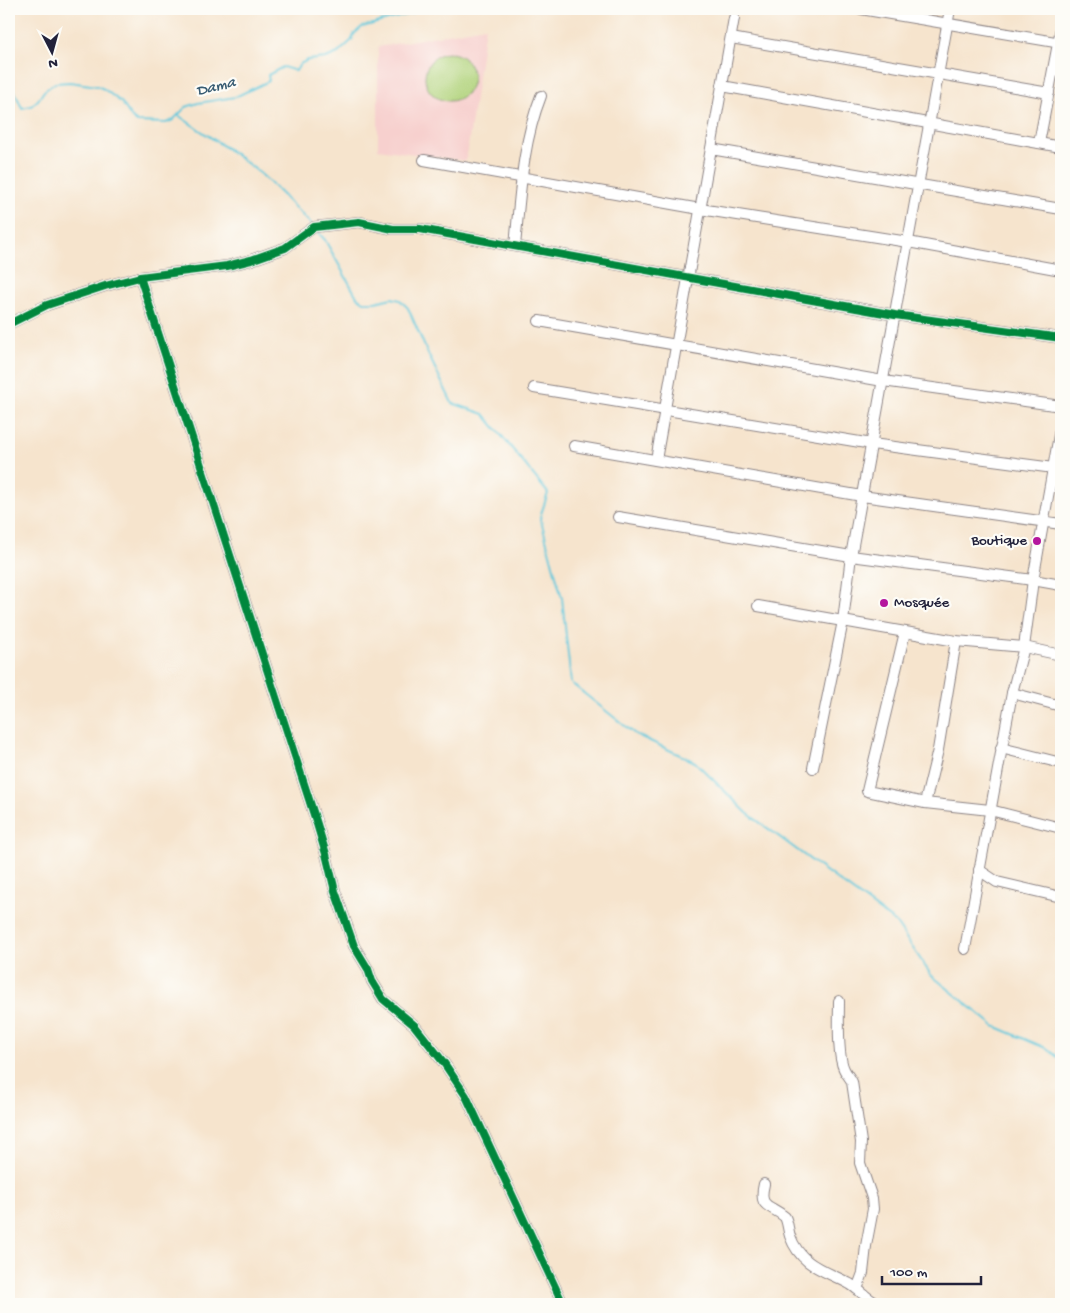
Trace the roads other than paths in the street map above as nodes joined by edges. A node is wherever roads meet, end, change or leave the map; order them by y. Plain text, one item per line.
1 (861, 9) edge
2 (950, 9) edge
3 (734, 18) dead end
4 (947, 24) junction
5 (1061, 28) edge
6 (731, 38) junction
7 (1060, 43) edge
8 (938, 73) junction
9 (722, 86) junction
10 (1049, 93) junction
11 (541, 96) dead end
12 (930, 123) junction
13 (1040, 143) junction
14 (1061, 147) edge
15 (711, 149) junction
16 (424, 160) dead end
17 (522, 177) junction
18 (918, 184) junction
19 (1061, 208) edge
20 (700, 209) junction
21 (908, 242) junction
22 (515, 246) junction
23 (1061, 270) edge
24 (140, 277) junction
25 (688, 277) junction
26 (895, 314) junction
27 (539, 321) dead end
28 (9, 324) edge
29 (1061, 338) edge
30 (675, 345) junction
31 (883, 381) junction
32 (534, 388) dead end
33 (1061, 406) edge
34 (664, 409) junction
35 (1061, 424) edge
36 (872, 444) junction
37 (574, 446) dead end
38 (656, 460) junction
39 (1057, 468) edge
40 (862, 496) junction
41 (618, 517) dead end
42 (1044, 520) junction
43 (1061, 524) edge
44 (851, 556) junction
45 (1032, 580) junction
46 (1061, 585) edge
47 (758, 606) dead end
48 (843, 621) junction
49 (905, 632) junction
50 (956, 641) junction
51 (1024, 647) junction
52 (1061, 655) edge
53 (1012, 692) junction
54 (1061, 706) edge
55 (1002, 748) junction
56 (1061, 763) edge
57 (813, 768) dead end
58 (925, 803) junction
59 (990, 810) junction
60 (1061, 828) edge
61 (979, 870) junction
62 (1061, 897) edge
63 (964, 949) dead end
64 (839, 1001) dead end
65 (764, 1184) dead end
66 (858, 1289) junction
67 (563, 1304) edge
68 (878, 1304) edge

1 - 4 street
2 - 4 street
3 - 6 street
4 - 7 street
4 - 8 street
5 - 7 street
6 - 8 street
6 - 9 street
7 - 10 street
8 - 10 street
8 - 12 street
9 - 12 street
9 - 15 street
10 - 13 street
11 - 17 street
12 - 13 street
12 - 18 street
13 - 14 street
15 - 18 street
15 - 20 street
16 - 17 street
17 - 20 street
17 - 22 street
18 - 19 street
18 - 21 street
20 - 21 street
20 - 25 street
21 - 23 street
21 - 26 street
22 - 24 street
22 - 25 street
24 - 28 street
24 - 67 street
25 - 26 street
25 - 30 street
26 - 29 street
26 - 31 street
27 - 30 street
30 - 31 street
30 - 34 street
31 - 33 street
31 - 36 street
32 - 34 street
34 - 36 street
34 - 38 street
35 - 39 street
36 - 39 street
36 - 40 street
37 - 38 street
38 - 40 street
39 - 42 street
40 - 42 street
40 - 44 street
41 - 44 street
42 - 43 street
42 - 45 street
44 - 45 street
44 - 48 street
45 - 46 street
45 - 51 street
47 - 48 street
48 - 49 street
48 - 57 street
49 - 50 street
49 - 58 street
50 - 51 street
50 - 58 street
51 - 52 street
51 - 53 street
53 - 54 street
53 - 55 street
55 - 56 street
55 - 59 street
58 - 59 street
59 - 60 street
59 - 61 street
61 - 62 street
61 - 63 street
64 - 66 street
65 - 66 street
66 - 68 street

